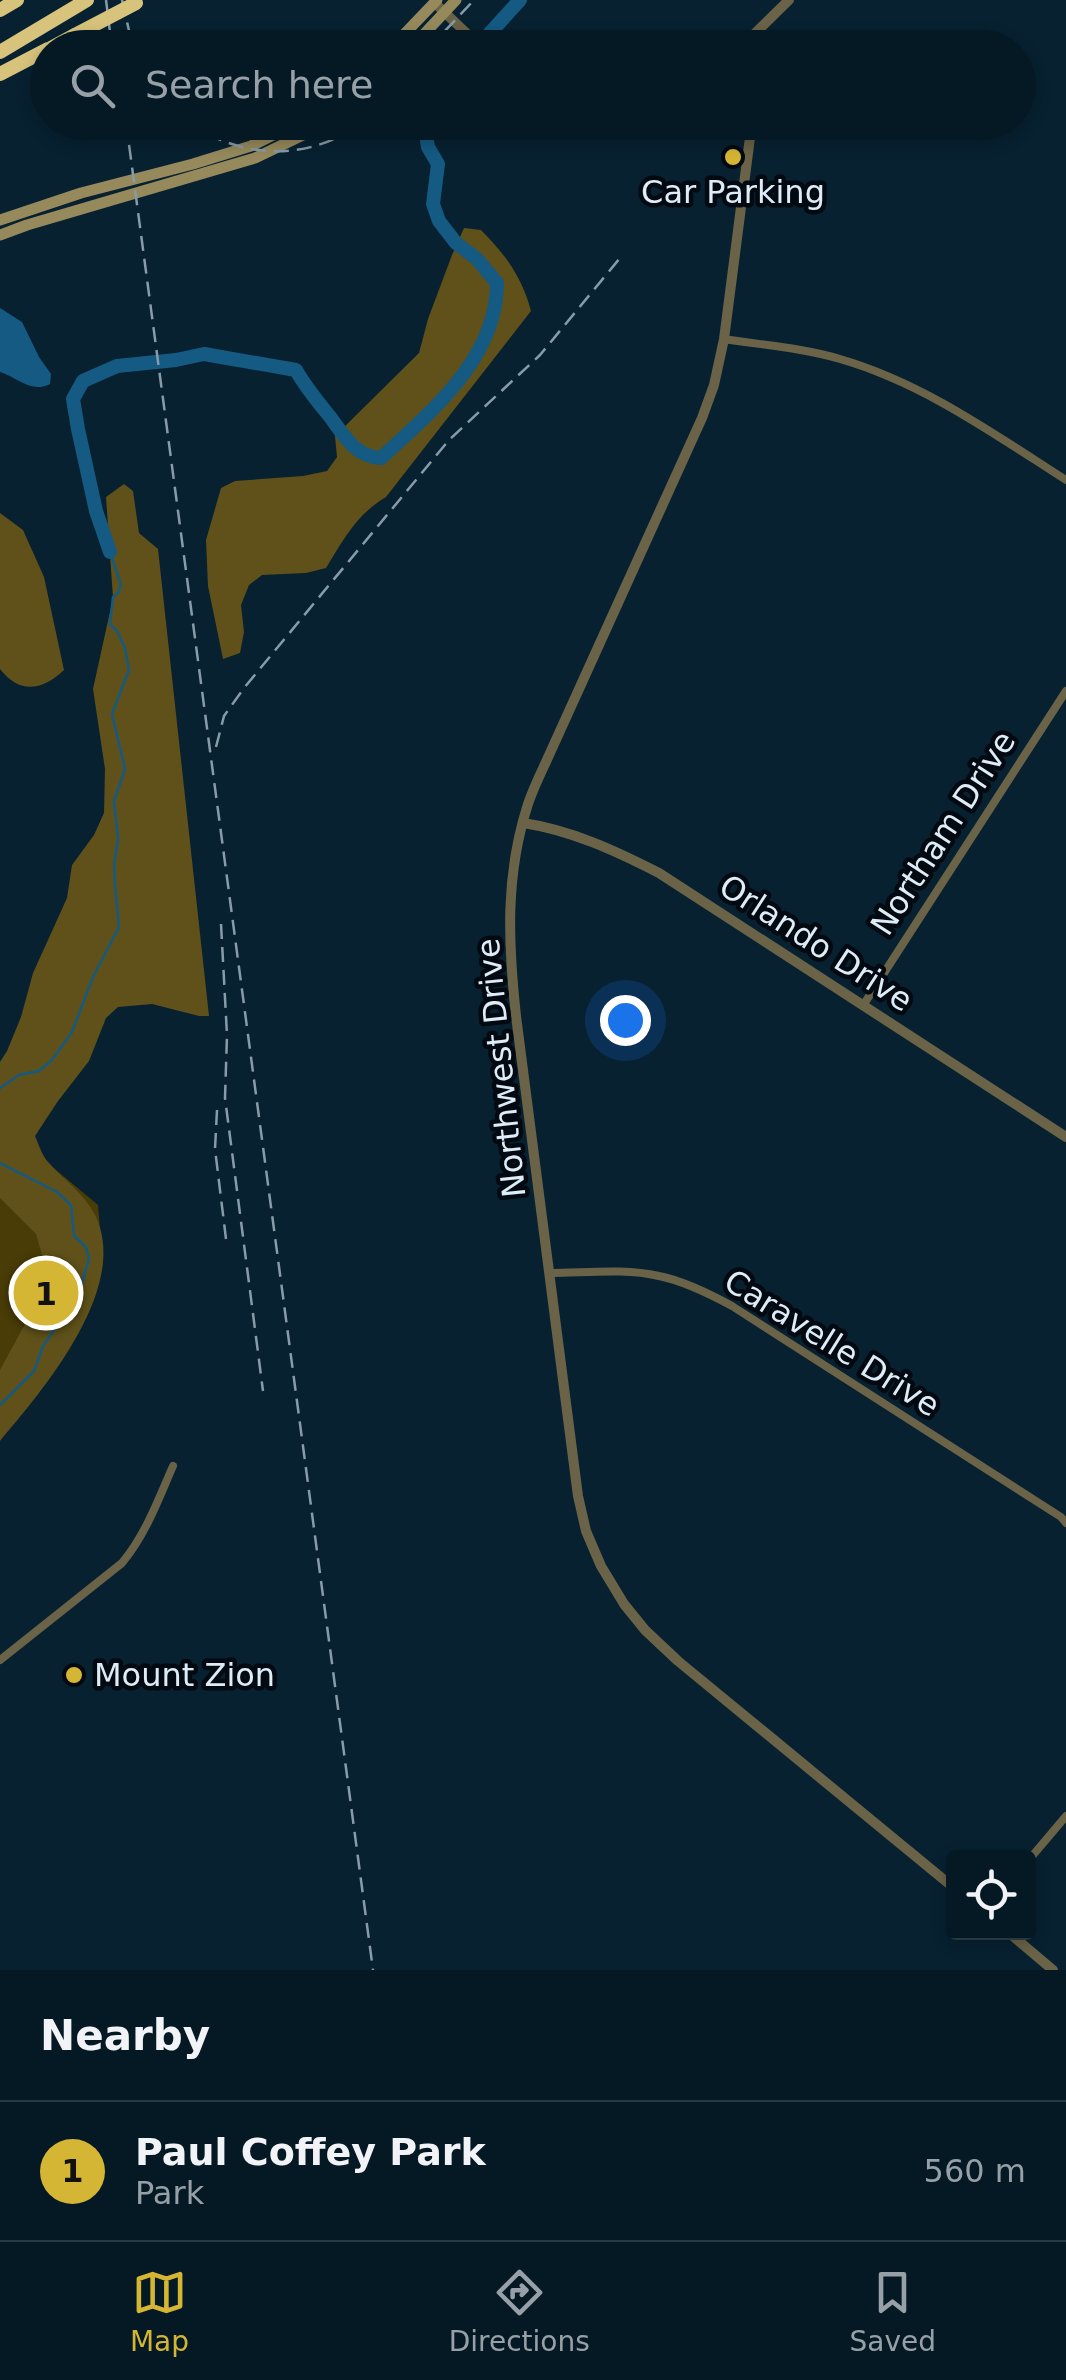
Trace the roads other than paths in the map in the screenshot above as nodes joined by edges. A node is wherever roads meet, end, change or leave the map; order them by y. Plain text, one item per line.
1 (16, 0) edge
2 (87, 0) edge
3 (456, 0) edge
4 (789, 0) edge
5 (138, 1) edge
6 (439, 5) edge
7 (0, 10) edge
8 (37, 30) edge
9 (84, 30) edge
10 (411, 30) edge
11 (423, 30) edge
12 (464, 30) edge
13 (759, 30) edge
14 (30, 34) edge
15 (0, 52) edge
16 (30, 58) edge
17 (0, 74) edge
18 (262, 140) edge
19 (292, 140) edge
20 (750, 140) edge
21 (0, 220) edge
22 (0, 235) edge
23 (724, 339) junction
24 (1066, 480) edge
25 (1066, 691) edge
26 (523, 823) junction
27 (864, 1004) junction
28 (1066, 1137) edge
29 (549, 1273) junction
30 (174, 1466) dead end
31 (1066, 1524) edge
32 (0, 1660) edge
33 (1066, 1816) edge
34 (1036, 1852) edge
35 (946, 1881) edge
36 (1017, 1940) edge
37 (1053, 1970) edge

1 - 7 highway
2 - 8 highway
3 - 6 main road
4 - 13 street
5 - 9 highway, bridge
6 - 10 main road
6 - 11 main road
6 - 12 street
14 - 15 highway
16 - 17 highway
18 - 21 main road
19 - 22 main road
20 - 23 street, Northwest Drive
23 - 24 street
23 - 26 street, Northwest Drive
25 - 27 street, Northam Drive
26 - 27 street, Orlando Drive
26 - 29 street, Northwest Drive
27 - 28 street, Orlando Drive
29 - 31 street, Caravelle Drive
29 - 35 street, Northwest Drive
30 - 32 street
33 - 34 street
36 - 37 street

